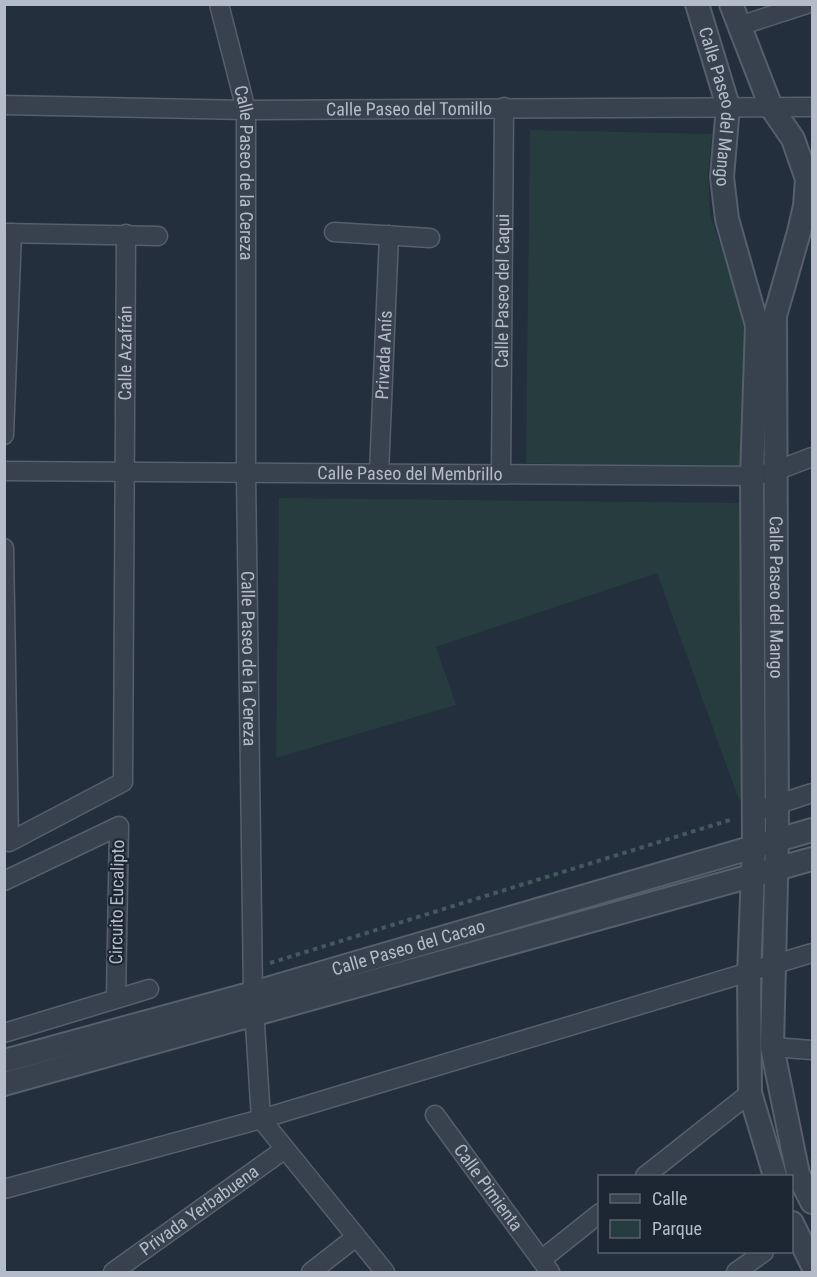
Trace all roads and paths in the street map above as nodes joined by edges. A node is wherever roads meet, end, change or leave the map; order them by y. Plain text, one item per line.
1 (219, 4) edge
2 (697, 4) edge
3 (731, 4) edge
4 (807, 4) edge
5 (739, 26) junction
6 (4, 105) edge
7 (728, 106) junction
8 (504, 107) junction
9 (771, 107) junction
10 (813, 107) edge
11 (246, 110) junction
12 (334, 232) dead end
13 (8, 233) edge
14 (126, 234) junction
15 (389, 235) junction
16 (158, 236) dead end
17 (430, 238) dead end
18 (4, 435) edge
19 (813, 457) edge
20 (4, 471) edge
21 (126, 472) junction
22 (246, 472) junction
23 (379, 473) junction
24 (501, 474) junction
25 (762, 474) junction
26 (4, 548) edge
27 (813, 794) edge
28 (776, 805) junction
29 (754, 812) junction
30 (813, 830) edge
31 (777, 840) junction
32 (754, 847) junction
33 (813, 860) edge
34 (776, 870) junction
35 (753, 876) junction
36 (4, 881) edge
37 (813, 953) edge
38 (773, 966) junction
39 (253, 969) junction
40 (749, 974) junction
41 (149, 988) dead end
42 (116, 998) junction
43 (253, 1003) junction
44 (4, 1033) edge
45 (772, 1047) junction
46 (813, 1050) edge
47 (4, 1061) edge
48 (4, 1084) edge
49 (750, 1093) junction
50 (435, 1115) dead end
51 (261, 1119) junction
52 (285, 1149) junction
53 (646, 1175) edge
54 (775, 1175) edge
55 (805, 1175) edge
56 (4, 1190) edge
57 (813, 1202) edge
58 (598, 1215) edge
59 (793, 1229) edge
60 (356, 1237) junction
61 (761, 1253) edge
62 (813, 1264) edge
63 (545, 1266) edge
64 (113, 1272) edge
65 (311, 1272) edge
66 (385, 1272) edge
67 (736, 1272) edge

1 - 11 street, Calle Paseo de la Cereza
2 - 7 street, Calle Paseo del Mango
3 - 5 street, Calle Paseo del Mango
4 - 5 street
5 - 9 street, Calle Paseo del Mango
6 - 11 street, Calle Paseo del Tomillo
7 - 8 street, Calle Paseo del Tomillo
7 - 9 street, Calle Paseo del Tomillo
7 - 25 street, Calle Paseo del Mango
8 - 11 street, Calle Paseo del Tomillo
8 - 24 street, Calle Paseo del Caqui
9 - 10 street, Calle Paseo del Tomillo
9 - 25 street, Calle Paseo del Mango
11 - 22 street, Calle Paseo de la Cereza
12 - 15 street
13 - 14 street
13 - 18 street
14 - 16 street
14 - 21 street, Calle Azafrán
15 - 17 street
15 - 23 street, Privada Anís
19 - 25 street, Calle Paseo del Membrillo
20 - 21 street, Calle Paseo del Membrillo
21 - 22 street, Calle Paseo del Membrillo
21 - 26 street, Calle Azafrán
22 - 23 street, Calle Paseo del Membrillo
22 - 39 street, Calle Paseo de la Cereza
23 - 24 street, Calle Paseo del Membrillo
24 - 25 street, Calle Paseo del Membrillo
25 - 28 street, Calle Paseo del Mango
25 - 29 street, Calle Paseo del Mango
27 - 28 street
28 - 29 street
28 - 31 street, Calle Paseo del Mango
29 - 32 street, Calle Paseo del Mango
29 - 39 path, Calle Paseo del Cacao
30 - 31 street, Calle Paseo del Cacao
31 - 32 street, Calle Paseo del Cacao
31 - 34 street, Calle Paseo del Mango
32 - 35 street, Calle Paseo del Mango
32 - 43 street, Calle Paseo del Cacao
33 - 34 street, Calle Paseo del Cacao
34 - 35 street, Calle Paseo del Cacao
34 - 38 street, Calle Paseo del Mango
35 - 40 street, Calle Paseo del Mango
35 - 43 street, Calle Paseo del Cacao
36 - 42 street, Circuito Eucalipto
37 - 38 street
38 - 40 street
38 - 45 street, Calle Paseo del Mango
39 - 43 street, Calle Paseo de la Cereza
40 - 49 street, Calle Paseo del Mango
40 - 51 street
41 - 42 street
42 - 44 street
43 - 47 street, Calle Paseo del Cacao
43 - 48 street, Calle Paseo del Cacao
43 - 51 street, Calle Paseo de la Cereza
45 - 46 street
45 - 55 street, Calle Paseo del Mango
49 - 53 street
49 - 54 street, Calle Paseo del Mango
50 - 63 street, Calle Pimienta
51 - 52 street
51 - 56 street
52 - 60 street
52 - 64 street, Privada Yerbabuena
55 - 57 street, Calle Paseo del Mango
58 - 63 street, Calle Pimienta
59 - 62 street
60 - 65 street
60 - 66 street
61 - 67 street

